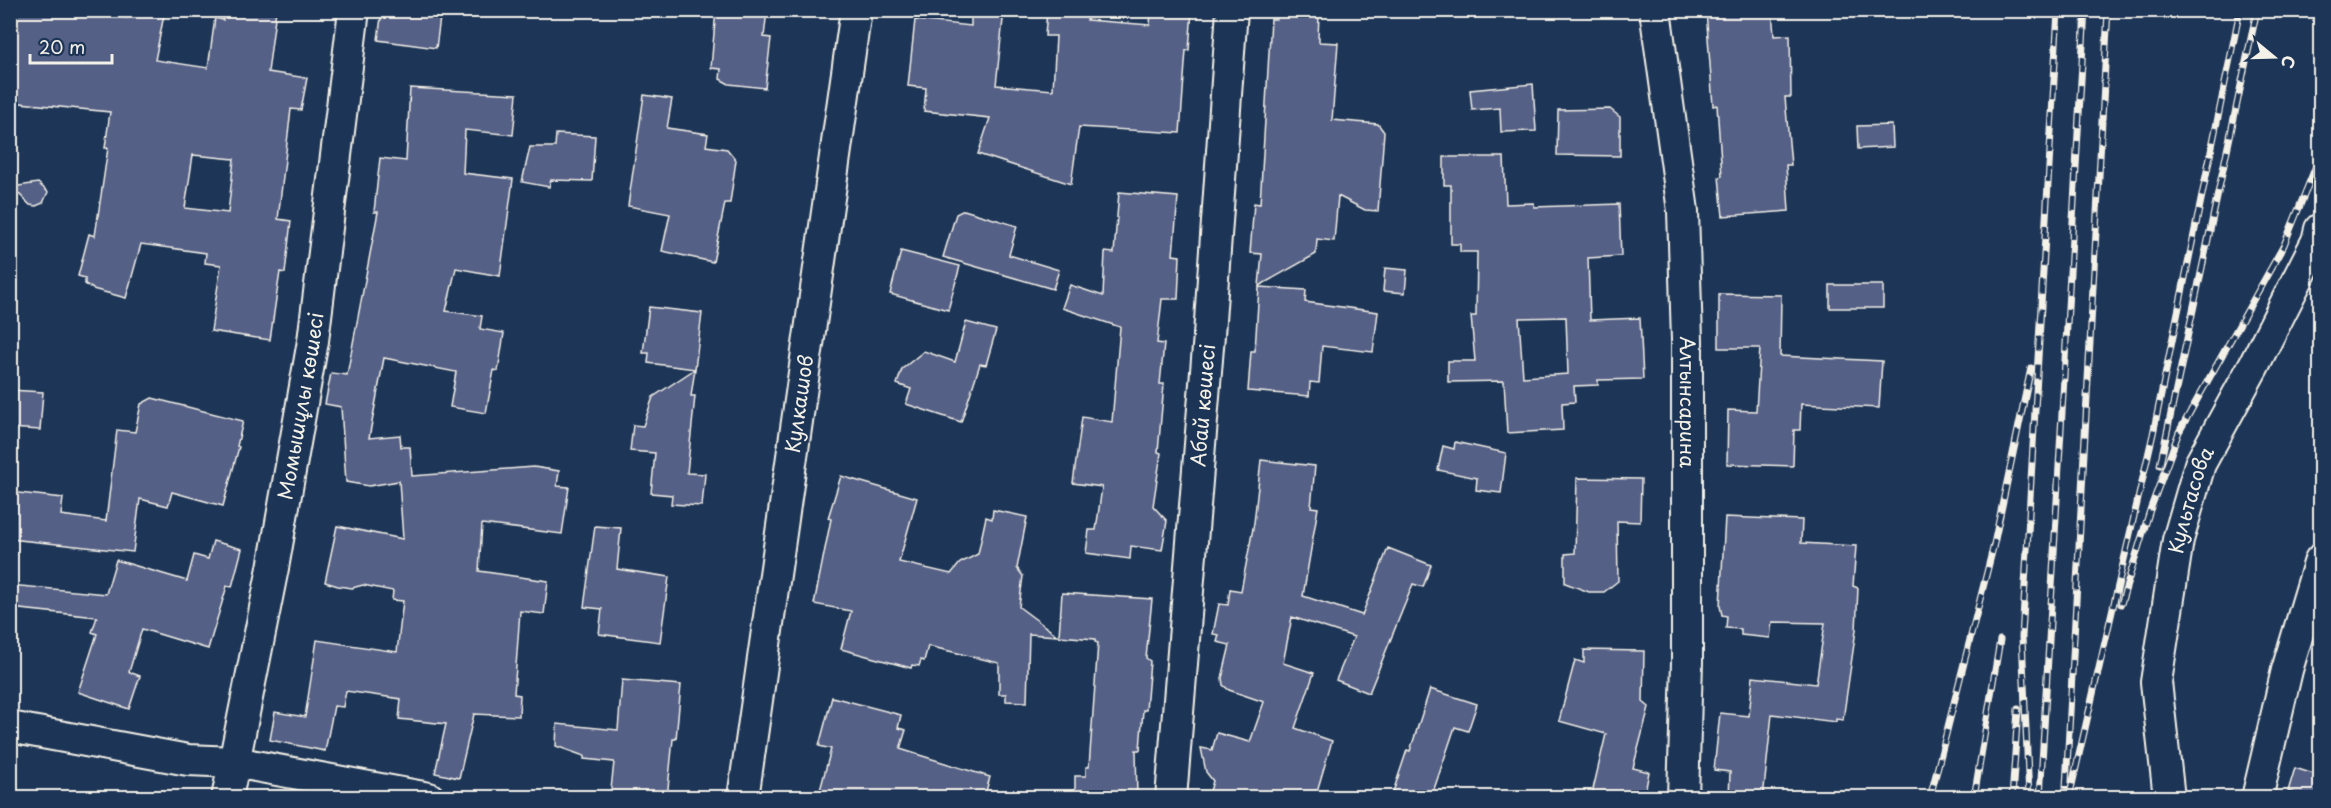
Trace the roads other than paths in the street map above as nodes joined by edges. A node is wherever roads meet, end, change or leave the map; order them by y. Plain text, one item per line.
1 (354, 10) edge
2 (856, 10) edge
3 (1232, 10) edge
4 (1655, 10) edge
5 (2320, 229) edge
6 (2320, 560) edge
7 (10, 727) edge
8 (234, 762) junction
9 (227, 798) edge
10 (429, 798) edge
11 (743, 798) edge
12 (1171, 798) edge
13 (1683, 798) edge
14 (2169, 798) edge
15 (2257, 798) edge

1 - 8 street, Момышұлы көшесі
2 - 11 street, Кулкашов
3 - 12 street, Абай көшесі
4 - 13 street, Алтынсарина
5 - 14 street, Культасова
6 - 15 street
7 - 8 street
8 - 9 street, Момышұлы көшесі
8 - 10 street

